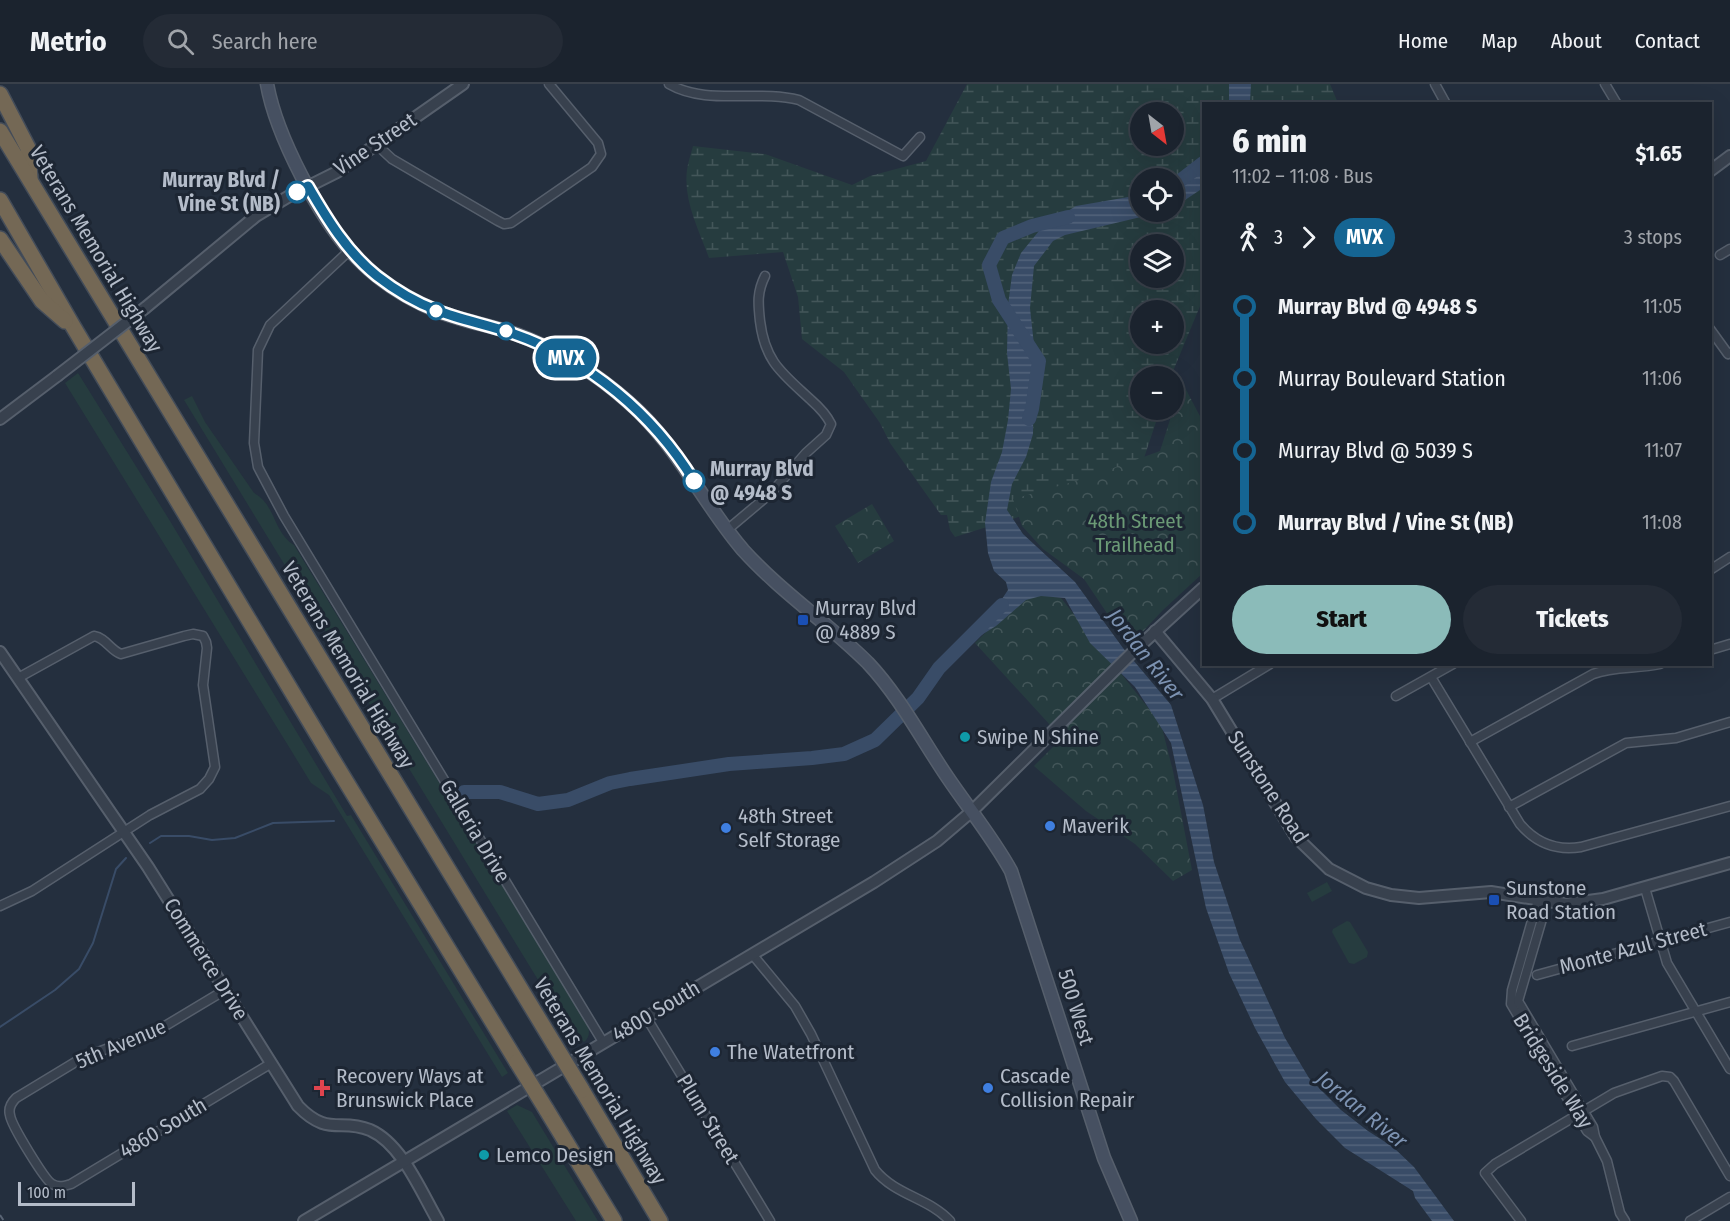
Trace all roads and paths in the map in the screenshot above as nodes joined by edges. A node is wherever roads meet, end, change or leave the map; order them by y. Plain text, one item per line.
1 (267, 84) edge
2 (463, 84) edge
3 (549, 84) edge
4 (669, 84) edge
5 (1435, 84) edge
6 (1605, 84) edge
7 (0, 94) edge
8 (1445, 102) edge
9 (1616, 102) edge
10 (0, 131) edge
11 (920, 136) dead end
12 (377, 145) junction
13 (1730, 156) edge
14 (1712, 170) edge
15 (30, 181) junction
16 (308, 186) junction
17 (0, 200) edge
18 (0, 239) edge
19 (1730, 249) edge
20 (350, 250) junction
21 (1720, 255) dead end
22 (765, 276) dead end
23 (74, 328) junction
24 (1712, 333) edge
25 (1729, 353) edge
26 (0, 419) edge
27 (728, 530) junction
28 (1730, 557) edge
29 (1712, 569) edge
30 (1202, 589) edge
31 (1155, 631) junction
32 (1730, 644) edge
33 (1712, 649) edge
34 (0, 652) edge
35 (1267, 666) edge
36 (1450, 666) edge
37 (1648, 666) edge
38 (1431, 677) junction
39 (18, 678) junction
40 (1396, 696) dead end
41 (1212, 699) junction
42 (1730, 722) edge
43 (1470, 742) junction
44 (1730, 806) edge
45 (1509, 807) junction
46 (971, 812) junction
47 (124, 832) junction
48 (1730, 863) edge
49 (1645, 888) junction
50 (1543, 901) junction
51 (0, 906) edge
52 (1730, 922) edge
53 (1660, 941) junction
54 (752, 954) junction
55 (1537, 975) dead end
56 (225, 990) junction
57 (1730, 1002) edge
58 (1695, 1012) junction
59 (646, 1017) junction
60 (603, 1042) junction
61 (1572, 1046) dead end
62 (270, 1064) junction
63 (1730, 1069) edge
64 (1580, 1113) junction
65 (404, 1162) junction
66 (1730, 1176) edge
67 (54, 1185) joint
68 (1730, 1197) edge
69 (304, 1221) edge
70 (438, 1221) edge
71 (614, 1221) edge
72 (660, 1221) edge
73 (770, 1221) edge
74 (950, 1221) edge
75 (1131, 1221) edge
76 (1521, 1221) edge
77 (1625, 1221) edge
78 (1690, 1221) edge

1 - 16 main road, 500 West
2 - 12 street, Vine Street
3 - 12 street
4 - 11 street
5 - 8 street
6 - 9 street
7 - 15 highway
10 - 15 highway, Veterans Memorial Highway
12 - 16 street, Vine Street
13 - 14 street
15 - 72 highway, Veterans Memorial Highway, bridge
16 - 20 main road, 500 West
16 - 26 street, Vine Street, bridge
17 - 23 highway
18 - 23 highway
19 - 21 street
20 - 27 main road, 500 West
20 - 60 street, Galleria Drive
22 - 27 street
23 - 71 highway, bridge
24 - 25 street
27 - 46 main road, 500 West
28 - 29 street
30 - 31 street, 4800 South
31 - 41 street, Sunstone Road
31 - 46 street, 4800 South
32 - 33 street
34 - 39 street, Commerce Drive
35 - 41 street
36 - 38 street
37 - 43 street
38 - 40 street
38 - 43 street
39 - 47 street, Commerce Drive
39 - 47 street
41 - 50 street, Sunstone Road
42 - 45 street
43 - 45 street
44 - 45 street
46 - 54 street, 4800 South
46 - 75 main road, 500 West
47 - 51 street
47 - 56 street, Commerce Drive
48 - 49 street, Sunstone Road
49 - 50 street, Sunstone Road
49 - 53 street
50 - 64 street, Bridgeside Way
52 - 53 street, Monte Azul Street
53 - 55 street, Monte Azul Street
53 - 58 street
54 - 59 street, 4800 South
54 - 74 street
56 - 62 street, Commerce Drive
56 - 67 street, 5th Avenue
57 - 58 street
58 - 61 street
58 - 63 street
59 - 60 street, 4800 South
59 - 73 street, Plum Street
60 - 65 street, 4800 South
62 - 65 street, Commerce Drive
62 - 67 street, 4860 South
64 - 66 street
64 - 76 street
64 - 77 street, Bridgeside Way
65 - 69 street, 4800 South
65 - 70 street, Commerce Drive
68 - 78 street

